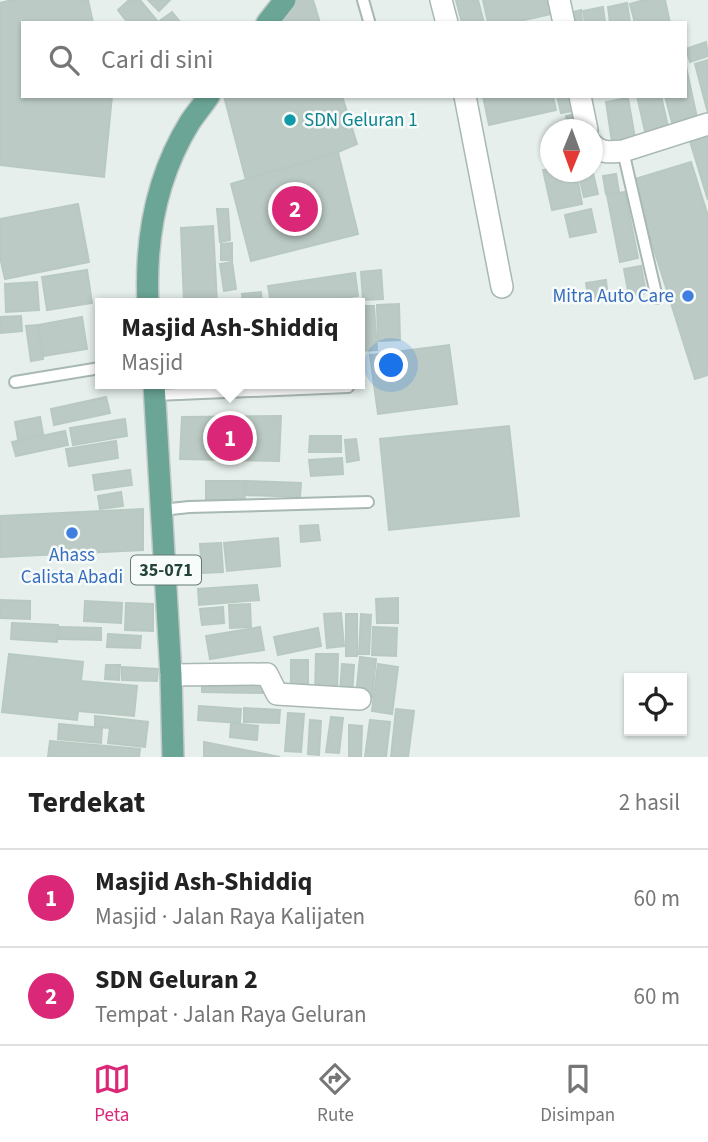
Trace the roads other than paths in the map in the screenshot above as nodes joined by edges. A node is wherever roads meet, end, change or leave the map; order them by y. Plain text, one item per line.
1 (285, 0) edge
2 (363, 0) edge
3 (441, 0) edge
4 (559, 0) edge
5 (269, 21) edge
6 (369, 21) dead end
7 (446, 21) edge
8 (564, 21) edge
9 (208, 98) edge
10 (465, 98) edge
11 (580, 98) edge
12 (585, 119) edge
13 (708, 124) edge
14 (603, 151) edge
15 (623, 151) junction
16 (502, 287) dead end
17 (148, 298) edge
18 (657, 298) dead end
19 (95, 369) edge
20 (15, 382) dead end
21 (155, 389) edge
22 (368, 502) dead end
23 (162, 509) junction
24 (171, 675) junction
25 (360, 699) dead end
26 (173, 757) edge

1 - 5 main road
2 - 6 lane
3 - 7 street
4 - 8 street
9 - 17 main road
10 - 16 street
11 - 12 street
13 - 15 street
14 - 15 street
15 - 18 lane
19 - 20 lane
21 - 23 main road, 35-071
22 - 23 lane
23 - 24 main road, 35-071
24 - 25 street
24 - 26 main road, 35-071

